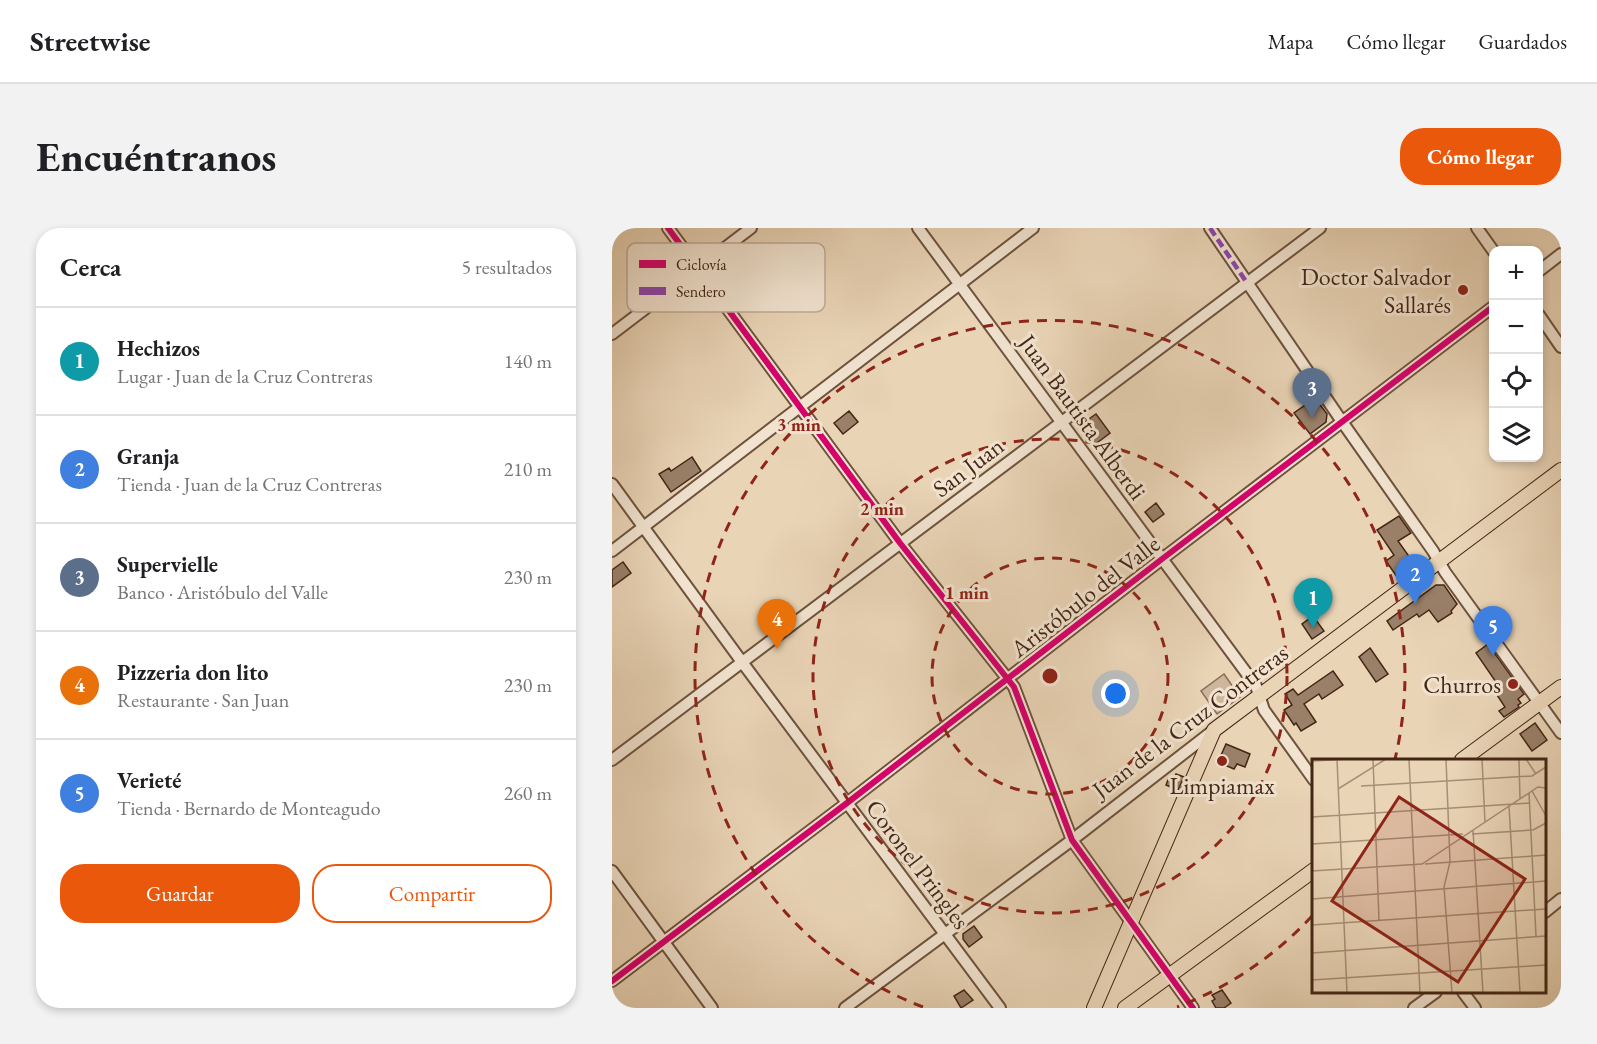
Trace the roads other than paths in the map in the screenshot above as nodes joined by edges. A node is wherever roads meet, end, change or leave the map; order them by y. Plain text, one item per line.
1 (668, 228) edge
2 (751, 228) edge
3 (918, 228) edge
4 (1033, 228) edge
5 (1210, 228) edge
6 (1320, 228) edge
7 (1477, 228) edge
8 (679, 243) edge
9 (732, 243) edge
10 (1490, 246) edge
11 (1561, 254) edge
12 (1543, 268) edge
13 (1247, 283) junction
14 (959, 285) junction
15 (1489, 310) edge
16 (641, 312) edge
17 (730, 312) edge
18 (1543, 321) edge
19 (612, 334) edge
20 (1561, 346) edge
21 (801, 407) junction
22 (1062, 423) junction
23 (1342, 423) junction
24 (1561, 470) edge
25 (612, 484) edge
26 (645, 526) junction
27 (900, 543) junction
28 (612, 551) edge
29 (1162, 559) junction
30 (1439, 561) junction
31 (742, 662) junction
32 (1008, 678) junction
33 (1561, 687) edge
34 (1259, 696) junction
35 (1540, 703) junction
36 (1214, 729) junction
37 (1561, 733) edge
38 (1463, 759) edge
39 (612, 760) edge
40 (1312, 777) edge
41 (847, 803) junction
42 (1072, 840) junction
43 (612, 871) edge
44 (1312, 871) edge
45 (1561, 899) edge
46 (1546, 911) edge
47 (1132, 923) junction
48 (945, 934) junction
49 (665, 941) junction
50 (1170, 975) junction
51 (612, 981) edge
52 (1435, 993) edge
53 (1464, 993) edge
54 (712, 1008) edge
55 (845, 1008) edge
56 (1000, 1008) edge
57 (1094, 1008) edge
58 (1125, 1008) edge
59 (1193, 1008) edge
60 (1414, 1008) edge
61 (1475, 1008) edge

1 - 8 street
2 - 9 street
3 - 14 street, Juan Bautista Alberdi
4 - 14 street
5 - 13 street
6 - 13 street, San Juan
7 - 10 street
11 - 12 street
13 - 22 street, San Juan
13 - 23 street
14 - 21 street
14 - 22 street, Juan Bautista Alberdi
15 - 23 street, Aristóbulo del Valle
16 - 19 street
17 - 21 street
18 - 20 street
21 - 26 street
21 - 27 street
22 - 27 street, San Juan
22 - 29 street, Juan Bautista Alberdi
23 - 29 street, Aristóbulo del Valle
23 - 30 street
24 - 30 main road, Juan de la Cruz Contreras
25 - 26 street, Coronel Pringles
26 - 28 street
26 - 31 street, Coronel Pringles
27 - 31 street, San Juan
27 - 32 street
29 - 32 street, Aristóbulo del Valle
29 - 34 street, Juan Bautista Alberdi
30 - 34 main road, Juan de la Cruz Contreras
30 - 35 street
31 - 39 street, San Juan
31 - 41 street, Coronel Pringles
32 - 41 street, Aristóbulo del Valle
32 - 42 street
33 - 35 main road
34 - 36 main road, Juan de la Cruz Contreras
34 - 40 street, Juan Bautista Alberdi
35 - 37 street
35 - 38 main road
36 - 42 street, Juan de la Cruz Contreras
36 - 47 main road
41 - 48 street, Coronel Pringles
41 - 49 street, Aristóbulo del Valle
42 - 47 street
42 - 48 street, Juan de la Cruz Contreras
43 - 49 street
44 - 50 main road
45 - 46 street
47 - 50 street
47 - 57 main road
48 - 55 street, Juan de la Cruz Contreras
48 - 56 street, Coronel Pringles
49 - 51 street, Aristóbulo del Valle
49 - 54 street
50 - 58 main road
50 - 59 street
52 - 60 street
53 - 61 street

